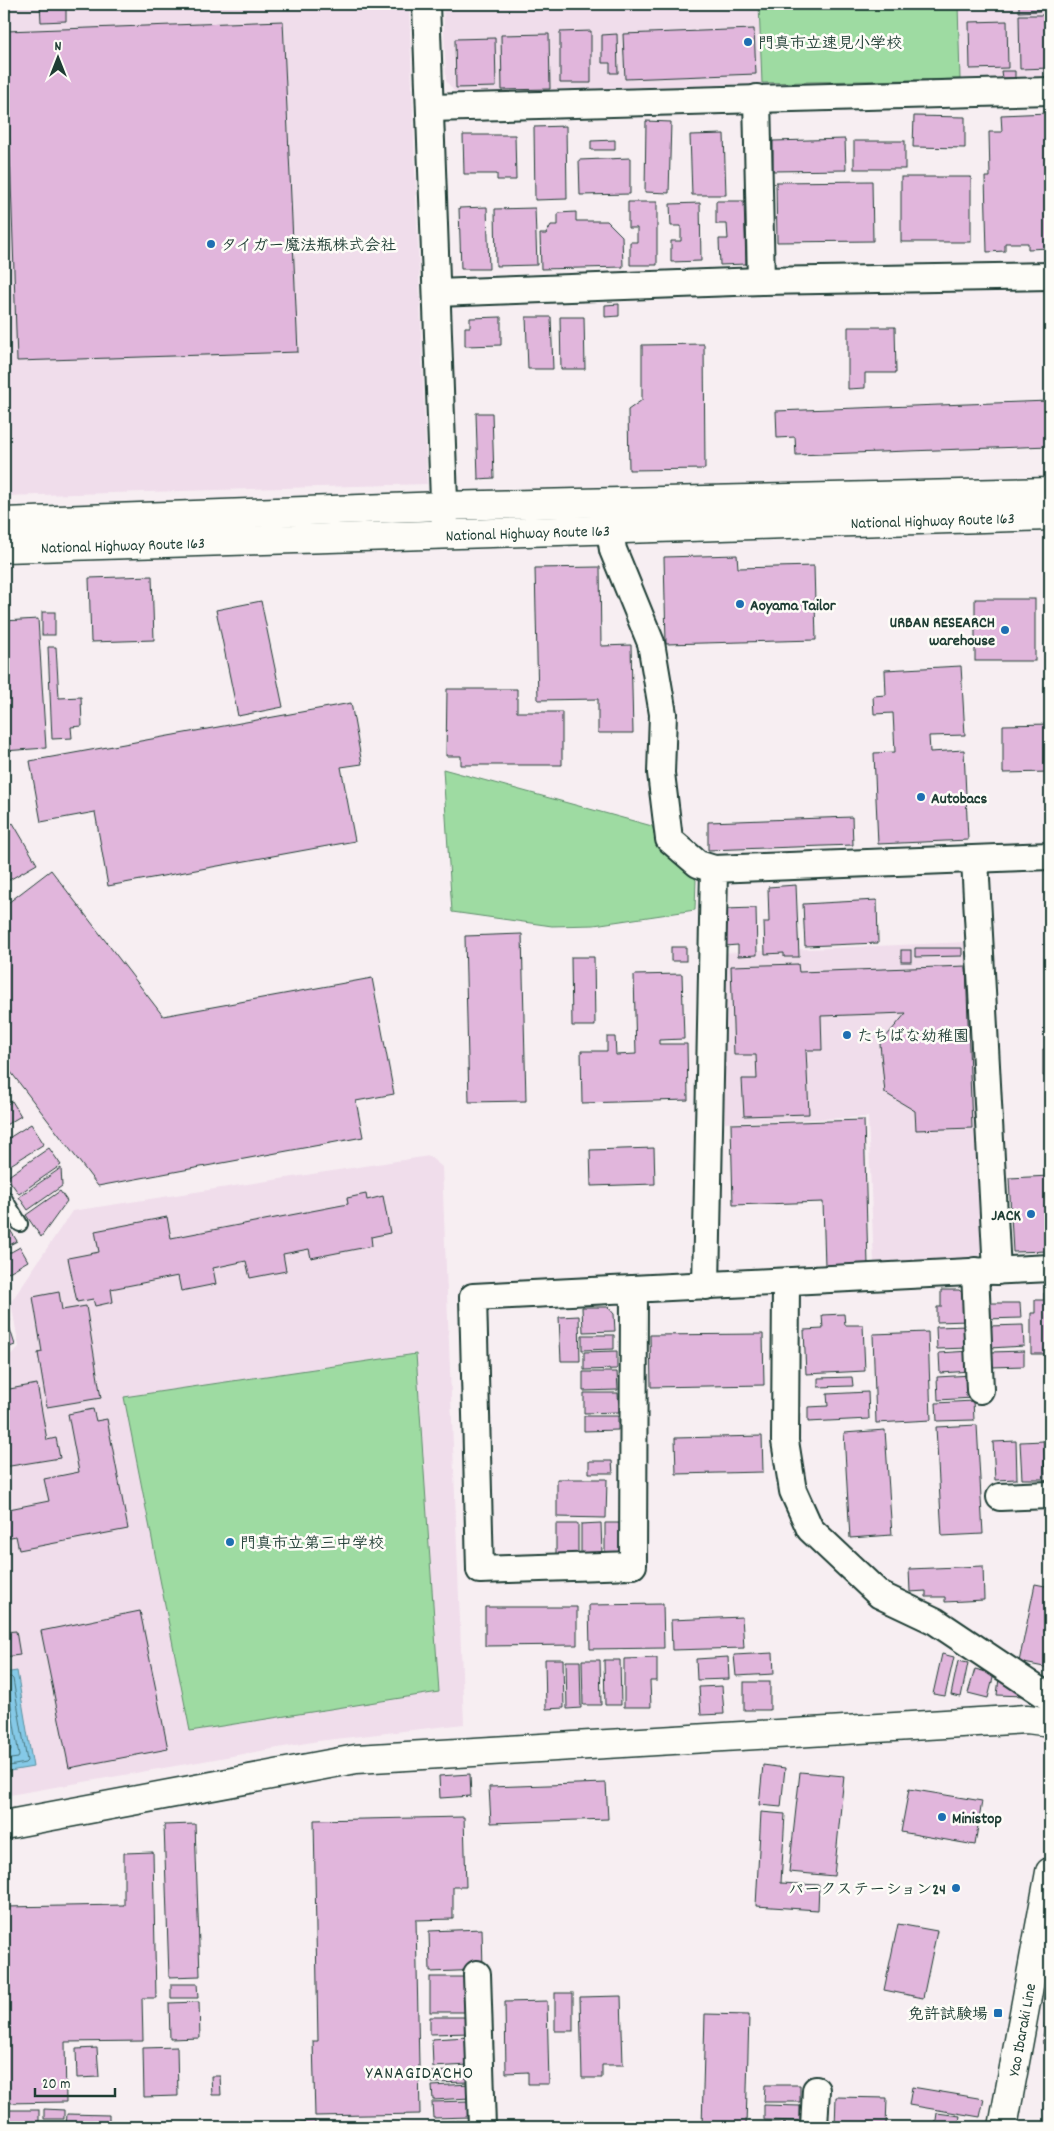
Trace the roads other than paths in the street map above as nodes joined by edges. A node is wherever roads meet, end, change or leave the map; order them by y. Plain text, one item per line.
1 (426, 4) edge
2 (1050, 90) edge
3 (757, 98) junction
4 (430, 108) junction
5 (1050, 276) edge
6 (761, 281) junction
7 (437, 293) junction
8 (1050, 492) edge
9 (444, 506) junction
10 (1050, 516) edge
11 (4, 522) edge
12 (610, 529) junction
13 (445, 534) junction
14 (4, 548) edge
15 (1050, 856) edge
16 (975, 860) junction
17 (714, 869) junction
18 (4, 1198) edge
19 (20, 1224) dead end
20 (1050, 1268) edge
21 (986, 1271) junction
22 (786, 1282) junction
23 (706, 1286) junction
24 (634, 1290) junction
25 (980, 1390) dead end
26 (1050, 1495) edge
27 (1000, 1498) dead end
28 (1050, 1698) edge
29 (1050, 1722) edge
30 (4, 1825) edge
31 (1050, 1872) edge
32 (476, 1974) dead end
33 (816, 2090) dead end
34 (482, 2127) edge
35 (814, 2127) edge
36 (1003, 2127) edge

1 - 4 street
2 - 3 street
3 - 4 street
3 - 6 street
4 - 7 street
5 - 6 street
6 - 7 street
7 - 9 street
8 - 9 main road, National Highway Route 163
9 - 11 main road, National Highway Route 163
9 - 13 street
10 - 12 main road, National Highway Route 163
12 - 13 main road, National Highway Route 163
12 - 17 street
13 - 14 main road, National Highway Route 163
15 - 16 street
16 - 17 street
16 - 21 street
17 - 23 street
18 - 19 lane
20 - 21 street
21 - 22 street
21 - 25 street
22 - 23 street
22 - 28 street
23 - 24 street
24 - 24 street
26 - 27 street
29 - 30 main road
31 - 36 main road, Yao Ibaraki Line
32 - 34 street
33 - 35 street

